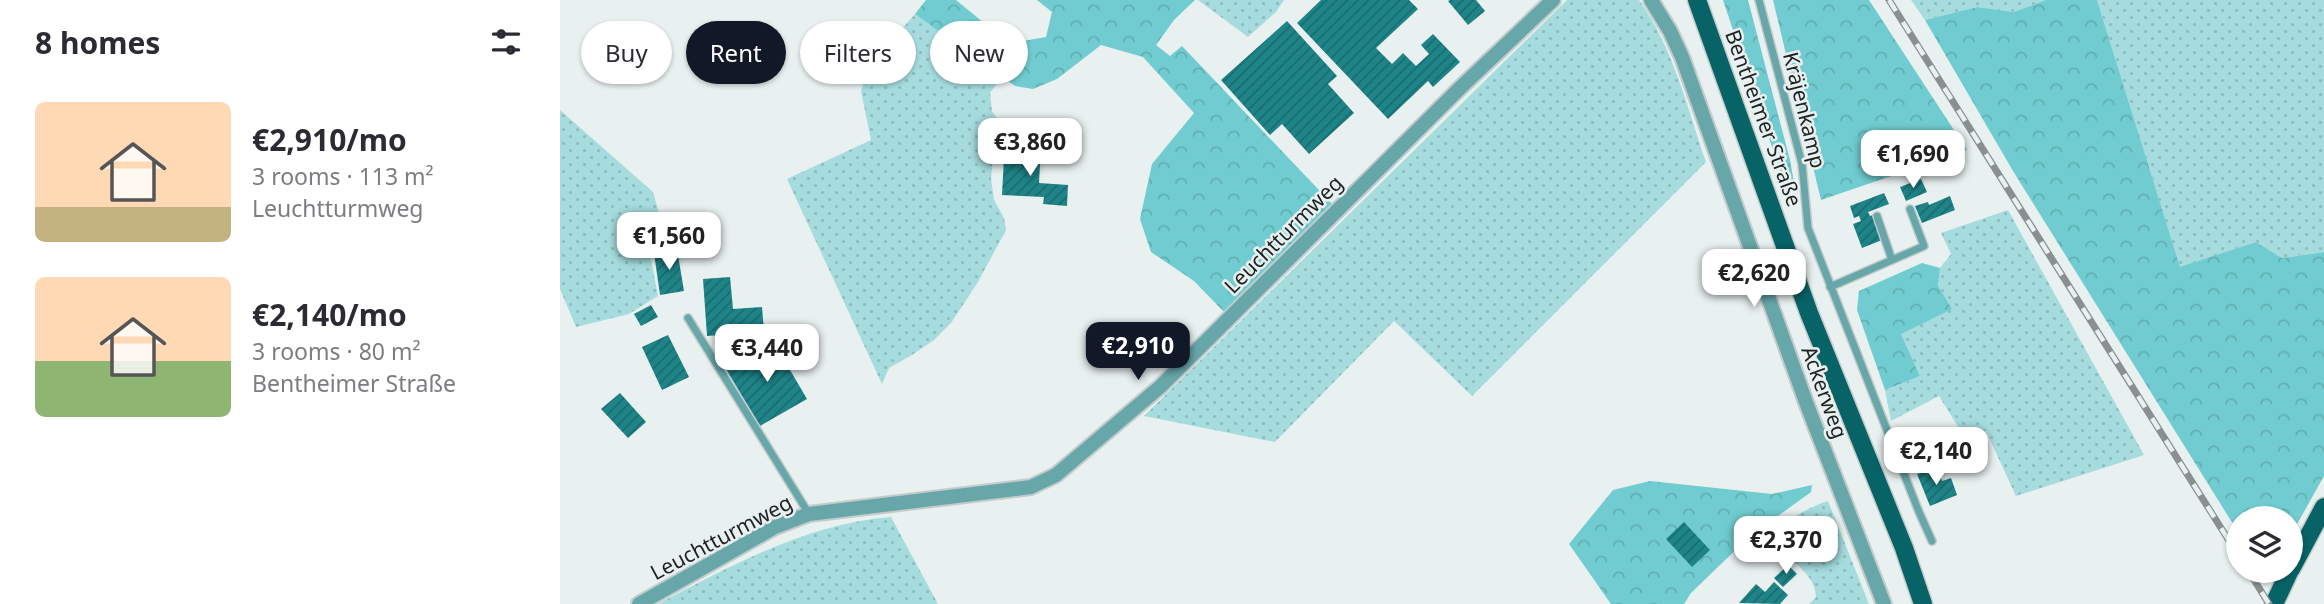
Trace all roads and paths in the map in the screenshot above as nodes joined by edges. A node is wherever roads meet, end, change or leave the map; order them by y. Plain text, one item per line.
1 (1553, 0) edge
2 (1651, 0) edge
3 (1698, 0) edge
4 (1759, 0) edge
5 (1910, 209) dead end
6 (1877, 216) dead end
7 (1892, 260) junction
8 (1830, 287) junction
9 (688, 318) dead end
10 (2324, 507) edge
11 (809, 514) junction
12 (1932, 541) dead end
13 (2303, 546) edge
14 (2283, 583) edge
15 (639, 604) edge
16 (1884, 604) edge
17 (1926, 604) edge
18 (2272, 604) edge

1 - 11 street, Leuchtturmweg
2 - 16 street, Ackerweg
3 - 17 main road, Bentheimer Straße
4 - 8 lane, Kräjenkamp
5 - 7 lane
6 - 7 lane
7 - 8 lane
8 - 12 lane, Kräjenkamp
9 - 11 lane
10 - 13 main road
11 - 15 street, Leuchtturmweg
14 - 18 main road

